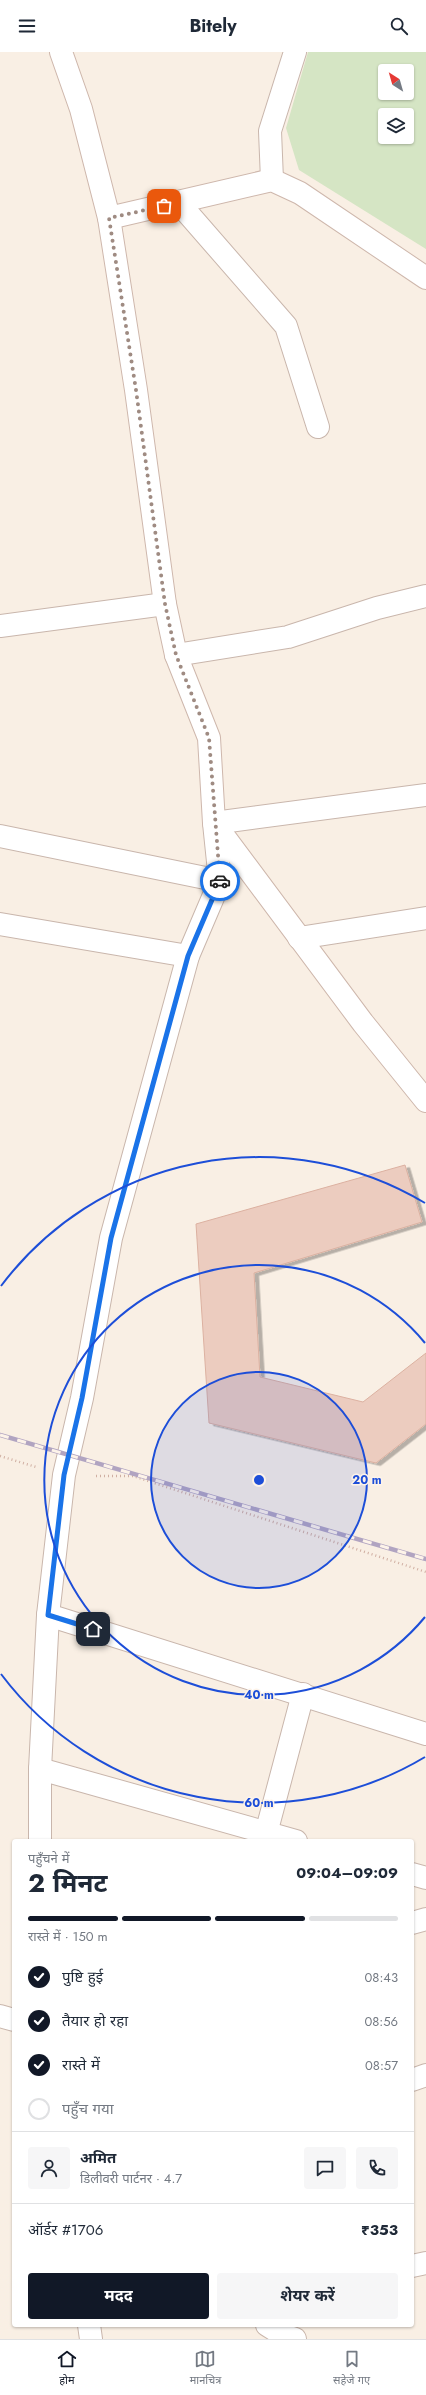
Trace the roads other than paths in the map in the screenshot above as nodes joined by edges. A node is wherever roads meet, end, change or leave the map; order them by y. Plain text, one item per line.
1 (61, 52) edge
2 (295, 52) edge
3 (272, 180) junction
4 (178, 202) junction
5 (109, 218) junction
6 (426, 278) edge
7 (318, 426) dead end
8 (426, 596) edge
9 (165, 604) junction
10 (0, 626) edge
11 (176, 655) junction
12 (426, 795) edge
13 (214, 823) junction
14 (0, 836) edge
15 (220, 881) junction
16 (426, 918) edge
17 (0, 924) edge
18 (298, 938) junction
19 (188, 956) junction
20 (426, 1101) edge
21 (48, 1615) junction
22 (302, 1694) junction
23 (426, 1734) edge
24 (40, 1769) junction
25 (265, 1837) edge
26 (40, 1839) edge
27 (280, 1839) edge
28 (414, 1875) edge
29 (426, 1878) edge
30 (426, 1919) edge
31 (414, 1922) edge
32 (0, 2016) edge
33 (12, 2019) edge
34 (426, 2075) edge
35 (414, 2079) edge
36 (426, 2263) edge
37 (414, 2266) edge
38 (90, 2327) edge
39 (270, 2327) edge
40 (91, 2339) edge
41 (295, 2339) edge

1 - 5 street
2 - 3 street
3 - 4 street
3 - 6 street
4 - 5 street
4 - 7 street
5 - 9 street
8 - 11 street
9 - 10 street
9 - 11 street
11 - 13 street
12 - 13 street
13 - 15 street
13 - 18 street
14 - 15 street
15 - 19 street
16 - 18 street
17 - 19 street
18 - 20 street
19 - 21 street
21 - 22 street
21 - 24 street
22 - 23 street
22 - 25 street
24 - 25 street
24 - 26 street
25 - 27 street
28 - 29 street
30 - 31 street
32 - 33 street
34 - 35 street
36 - 37 street
38 - 40 street
39 - 41 street

